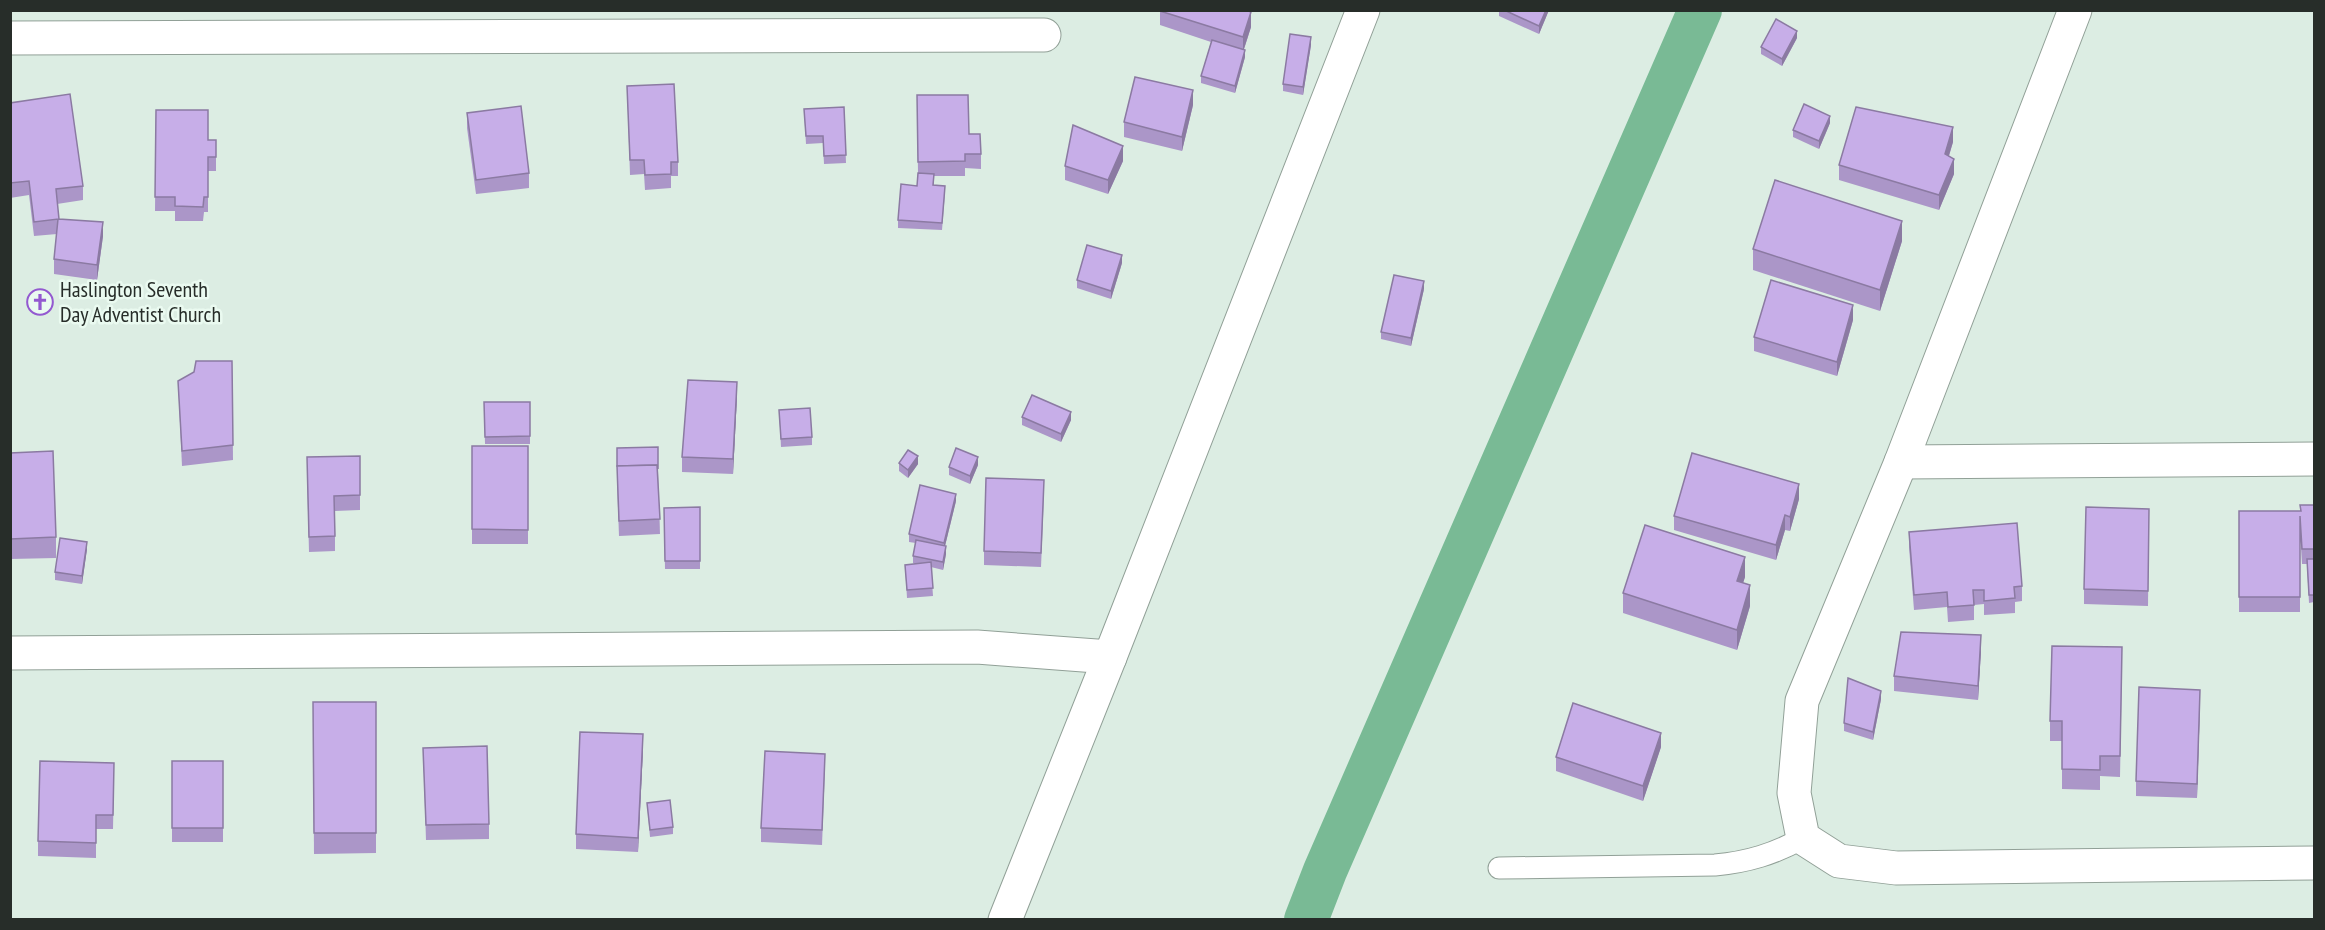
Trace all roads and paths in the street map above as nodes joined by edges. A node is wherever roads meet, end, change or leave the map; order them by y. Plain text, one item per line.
1 (1363, 10) edge
2 (2075, 10) edge
3 (1044, 35) dead end
4 (10, 38) edge
5 (2314, 459) edge
6 (1901, 462) junction
7 (10, 653) edge
8 (1110, 657) junction
9 (1803, 838) junction
10 (2314, 864) edge
11 (1499, 868) dead end
12 (1005, 920) edge

1 - 8 street
2 - 6 street
3 - 4 street
5 - 6 street
6 - 9 street
7 - 8 street
8 - 12 street
9 - 10 street
9 - 11 lane

